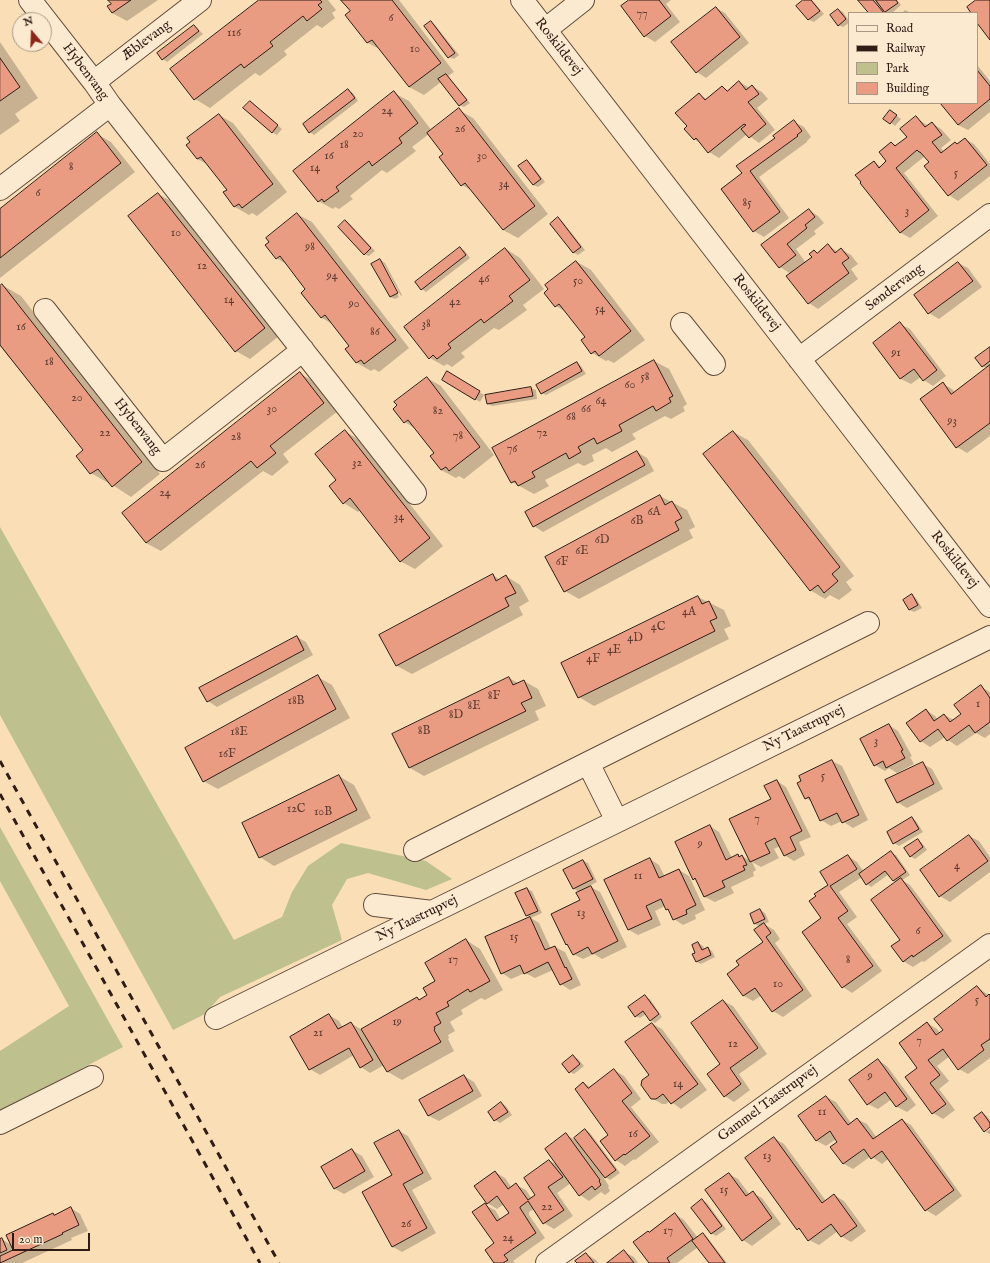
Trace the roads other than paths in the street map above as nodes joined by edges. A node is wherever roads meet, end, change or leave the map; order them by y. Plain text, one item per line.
1 (30, 0) edge
2 (200, 0) edge
3 (522, 0) edge
4 (583, 0) edge
5 (545, 30) junction
6 (94, 82) junction
7 (110, 105) junction
8 (0, 189) edge
9 (990, 215) edge
10 (45, 310) dead end
11 (682, 324) dead end
12 (303, 350) junction
13 (799, 359) junction
14 (714, 364) dead end
15 (415, 493) dead end
16 (990, 606) edge
17 (868, 623) dead end
18 (990, 637) edge
19 (588, 764) junction
20 (618, 821) junction
21 (415, 850) dead end
22 (375, 905) dead end
23 (432, 912) junction
24 (990, 945) edge
25 (216, 1018) dead end
26 (92, 1077) dead end
27 (0, 1124) edge
28 (547, 1263) edge

1 - 6 street, Hybenvang
2 - 6 street, Æblevang
3 - 5 street, Roskildevej
4 - 5 street
5 - 13 street, Roskildevej
6 - 7 street, Hybenvang
7 - 8 street, Hybenvang
7 - 12 street, Hybenvang
9 - 13 street, Søndervang
10 - 12 street, Hybenvang
11 - 14 street
12 - 15 street, Hybenvang
13 - 16 street, Roskildevej
17 - 19 street
18 - 20 street, Ny Taastrupvej
19 - 20 street
19 - 21 street
20 - 23 street, Ny Taastrupvej
22 - 23 street
23 - 25 street, Ny Taastrupvej
24 - 28 street, Gammel Taastrupvej
26 - 27 street

